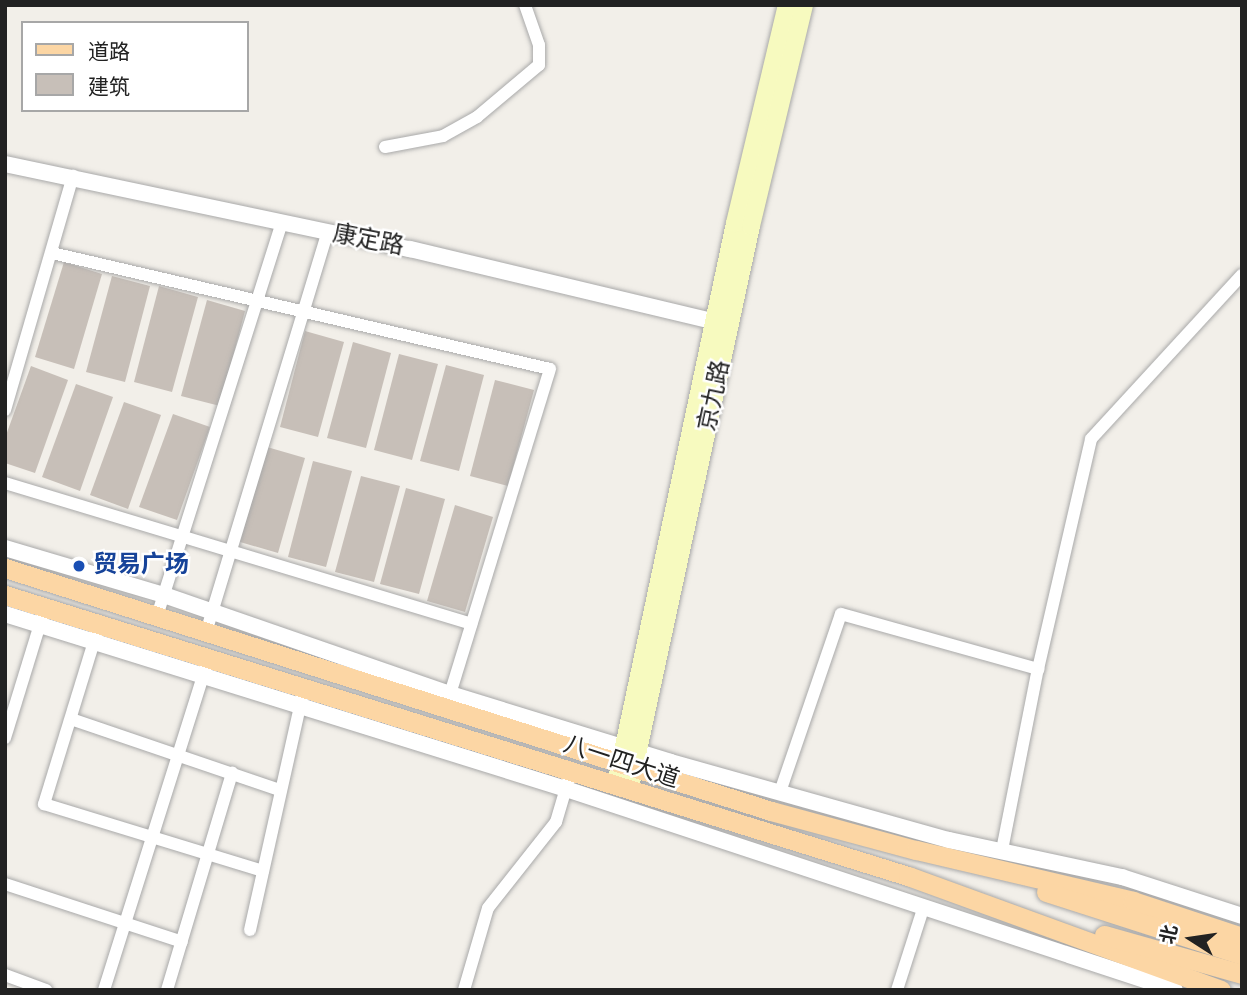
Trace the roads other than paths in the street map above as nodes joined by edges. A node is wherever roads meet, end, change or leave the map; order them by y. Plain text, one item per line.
1 (525, 5) edge
2 (787, 5) edge
3 (804, 5) edge
4 (385, 146) dead end
5 (5, 164) edge
6 (74, 176) junction
7 (282, 223) junction
8 (327, 233) junction
9 (52, 253) junction
10 (1242, 275) edge
11 (258, 300) junction
12 (304, 312) junction
13 (723, 324) junction
14 (5, 410) edge
15 (5, 483) edge
16 (182, 537) junction
17 (5, 548) edge
18 (231, 551) junction
19 (5, 568) edge
20 (5, 595) edge
21 (161, 604) junction
22 (5, 614) edge
23 (42, 617) junction
24 (210, 620) junction
25 (471, 624) junction
26 (96, 634) junction
27 (205, 667) junction
28 (1038, 669) junction
29 (302, 698) junction
30 (448, 701) junction
31 (71, 719) junction
32 (5, 738) edge
33 (178, 755) junction
34 (628, 767) junction
35 (572, 768) junction
36 (232, 773) junction
37 (566, 789) junction
38 (280, 790) junction
39 (780, 792) junction
40 (152, 837) junction
41 (916, 850) junction
42 (1002, 850) junction
43 (208, 854) junction
44 (263, 871) junction
45 (908, 876) junction
46 (5, 884) edge
47 (924, 906) junction
48 (1242, 916) edge
49 (125, 923) junction
50 (250, 930) dead end
51 (1242, 937) edge
52 (182, 942) junction
53 (1242, 955) edge
54 (1242, 974) edge
55 (5, 975) edge
56 (46, 990) edge
57 (104, 990) edge
58 (167, 990) edge
59 (464, 990) edge
60 (897, 990) edge
61 (1175, 990) edge
62 (1221, 990) edge

1 - 4 street
2 - 13 main road, 京九路
3 - 13 main road, 京九路
5 - 6 street, 康定路
6 - 7 street, 康定路
6 - 9 street
7 - 8 street, 康定路
7 - 11 street
8 - 12 street
8 - 13 street, 康定路
9 - 11 street
9 - 14 street
10 - 28 street
11 - 12 street
11 - 16 street
12 - 18 street
12 - 25 street
13 - 34 main road, 京九路
15 - 16 street
16 - 18 street
16 - 21 street
17 - 21 street
18 - 24 street
18 - 25 street
19 - 21 main road, 八一四大道
20 - 23 main road, 八一四大道
21 - 24 main road, 八一四大道
22 - 23 street
23 - 26 main road, 八一四大道
23 - 32 street
24 - 30 main road, 八一四大道
25 - 30 street
26 - 27 main road, 八一四大道
26 - 31 street
27 - 29 main road, 八一四大道
27 - 33 street
28 - 39 street
28 - 42 street
29 - 35 main road, 八一四大道
29 - 37 street
29 - 38 street
30 - 34 main road, 八一四大道
31 - 33 street
31 - 40 street
33 - 36 street
33 - 40 street
34 - 35 main road, 八一四大道
34 - 39 street
34 - 41 main road, 八一四大道
34 - 45 main road, 八一四大道
35 - 37 street
36 - 38 street
36 - 43 street
37 - 47 street
37 - 59 street
38 - 44 street
39 - 42 street
40 - 43 street
40 - 49 street
41 - 51 main road, 八一四大道
41 - 53 main road
42 - 48 street
43 - 44 street
43 - 52 street
44 - 50 street
45 - 54 main road
45 - 62 main road, 八一四大道
46 - 49 street
47 - 60 street
47 - 61 street
49 - 52 street
49 - 57 street
52 - 58 street
55 - 56 street

